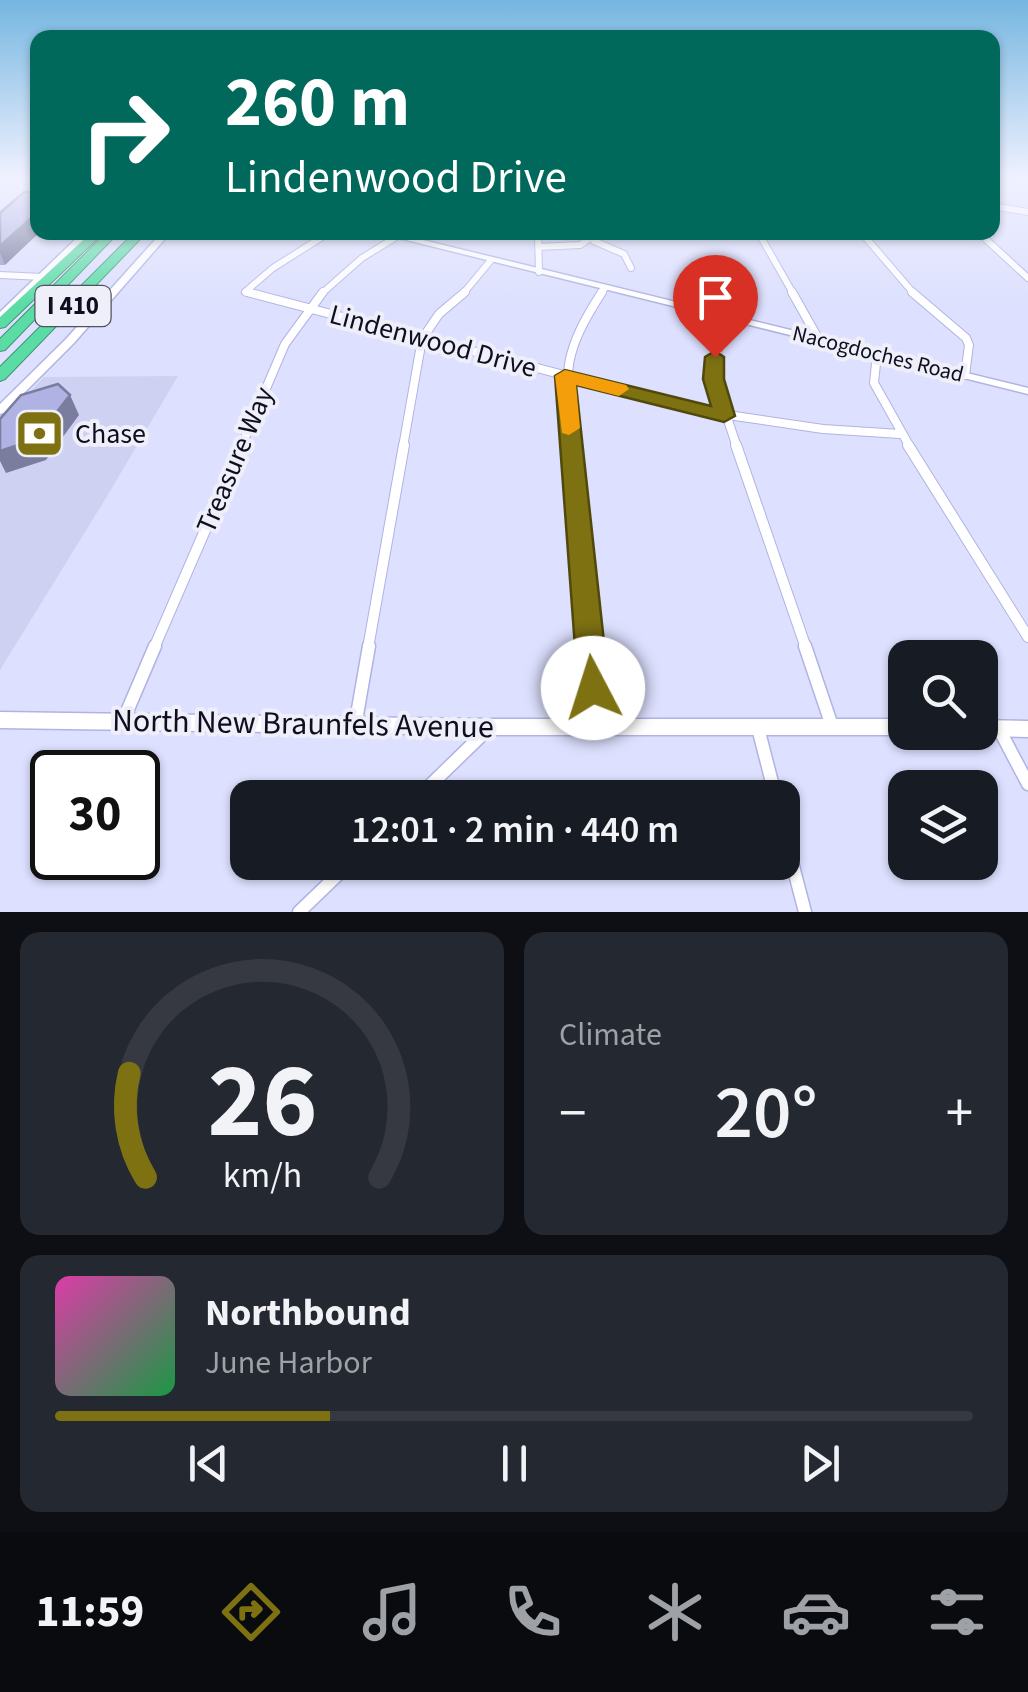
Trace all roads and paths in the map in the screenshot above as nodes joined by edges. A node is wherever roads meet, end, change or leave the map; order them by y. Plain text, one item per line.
1 (80, 240) edge
2 (89, 240) edge
3 (106, 240) edge
4 (135, 240) edge
5 (160, 240) edge
6 (317, 240) edge
7 (392, 240) edge
8 (408, 240) edge
9 (538, 240) edge
10 (594, 240) joint
11 (763, 240) edge
12 (868, 240) edge
13 (987, 240) edge
14 (538, 247) junction
15 (491, 260) junction
16 (632, 268) dead end
17 (539, 272) junction
18 (0, 275) edge
19 (43, 276) junction
20 (1028, 278) edge
21 (605, 288) junction
22 (308, 308) junction
23 (0, 320) edge
24 (742, 321) junction
25 (422, 340) junction
26 (819, 340) junction
27 (0, 346) edge
28 (877, 354) junction
29 (965, 375) junction
30 (0, 376) edge
31 (565, 376) junction
32 (1028, 391) edge
33 (0, 411) edge
34 (724, 416) junction
35 (900, 434) junction
36 (1028, 637) edge
37 (0, 720) edge
38 (122, 721) junction
39 (356, 726) junction
40 (832, 726) junction
41 (490, 727) junction
42 (597, 727) junction
43 (758, 728) junction
44 (888, 728) edge
45 (1028, 728) edge
46 (999, 729) joint
47 (436, 780) edge
48 (771, 780) edge
49 (1028, 784) edge
50 (332, 880) edge
51 (797, 880) edge
52 (299, 912) edge
53 (805, 912) edge

1 - 19 main road
2 - 23 highway
3 - 27 highway, I 410
4 - 30 highway, I 410
5 - 33 main road
6 - 22 street, Lindenwood Drive
7 - 22 street, Treasure Way
8 - 15 main road, Nacogdoches Road
9 - 14 street
10 - 14 street
10 - 16 street
11 - 26 street
12 - 29 street
13 - 20 street
14 - 17 street
15 - 17 main road, Nacogdoches Road
15 - 25 street
17 - 21 main road, Nacogdoches Road
18 - 19 street
19 - 23 main road
21 - 24 main road, Nacogdoches Road
21 - 31 street
22 - 25 street, Lindenwood Drive
22 - 38 street, Treasure Way
24 - 26 main road, Nacogdoches Road
24 - 34 street
25 - 31 street, Lindenwood Drive
25 - 39 street
26 - 28 main road, Nacogdoches Road
28 - 29 main road, Nacogdoches Road
28 - 35 street
29 - 32 main road, Nacogdoches Road
31 - 34 street, Lindenwood Drive
31 - 42 street
34 - 35 street, Lindenwood Drive
34 - 40 street
35 - 36 street
37 - 38 street, North New Braunfels Avenue
38 - 39 street, North New Braunfels Avenue
39 - 41 street, North New Braunfels Avenue
40 - 43 street, North New Braunfels Avenue
40 - 44 street, North New Braunfels Avenue
41 - 42 street, North New Braunfels Avenue
41 - 47 street
42 - 43 street, North New Braunfels Avenue
43 - 48 street
45 - 46 street
46 - 49 street
50 - 52 street
51 - 53 street

